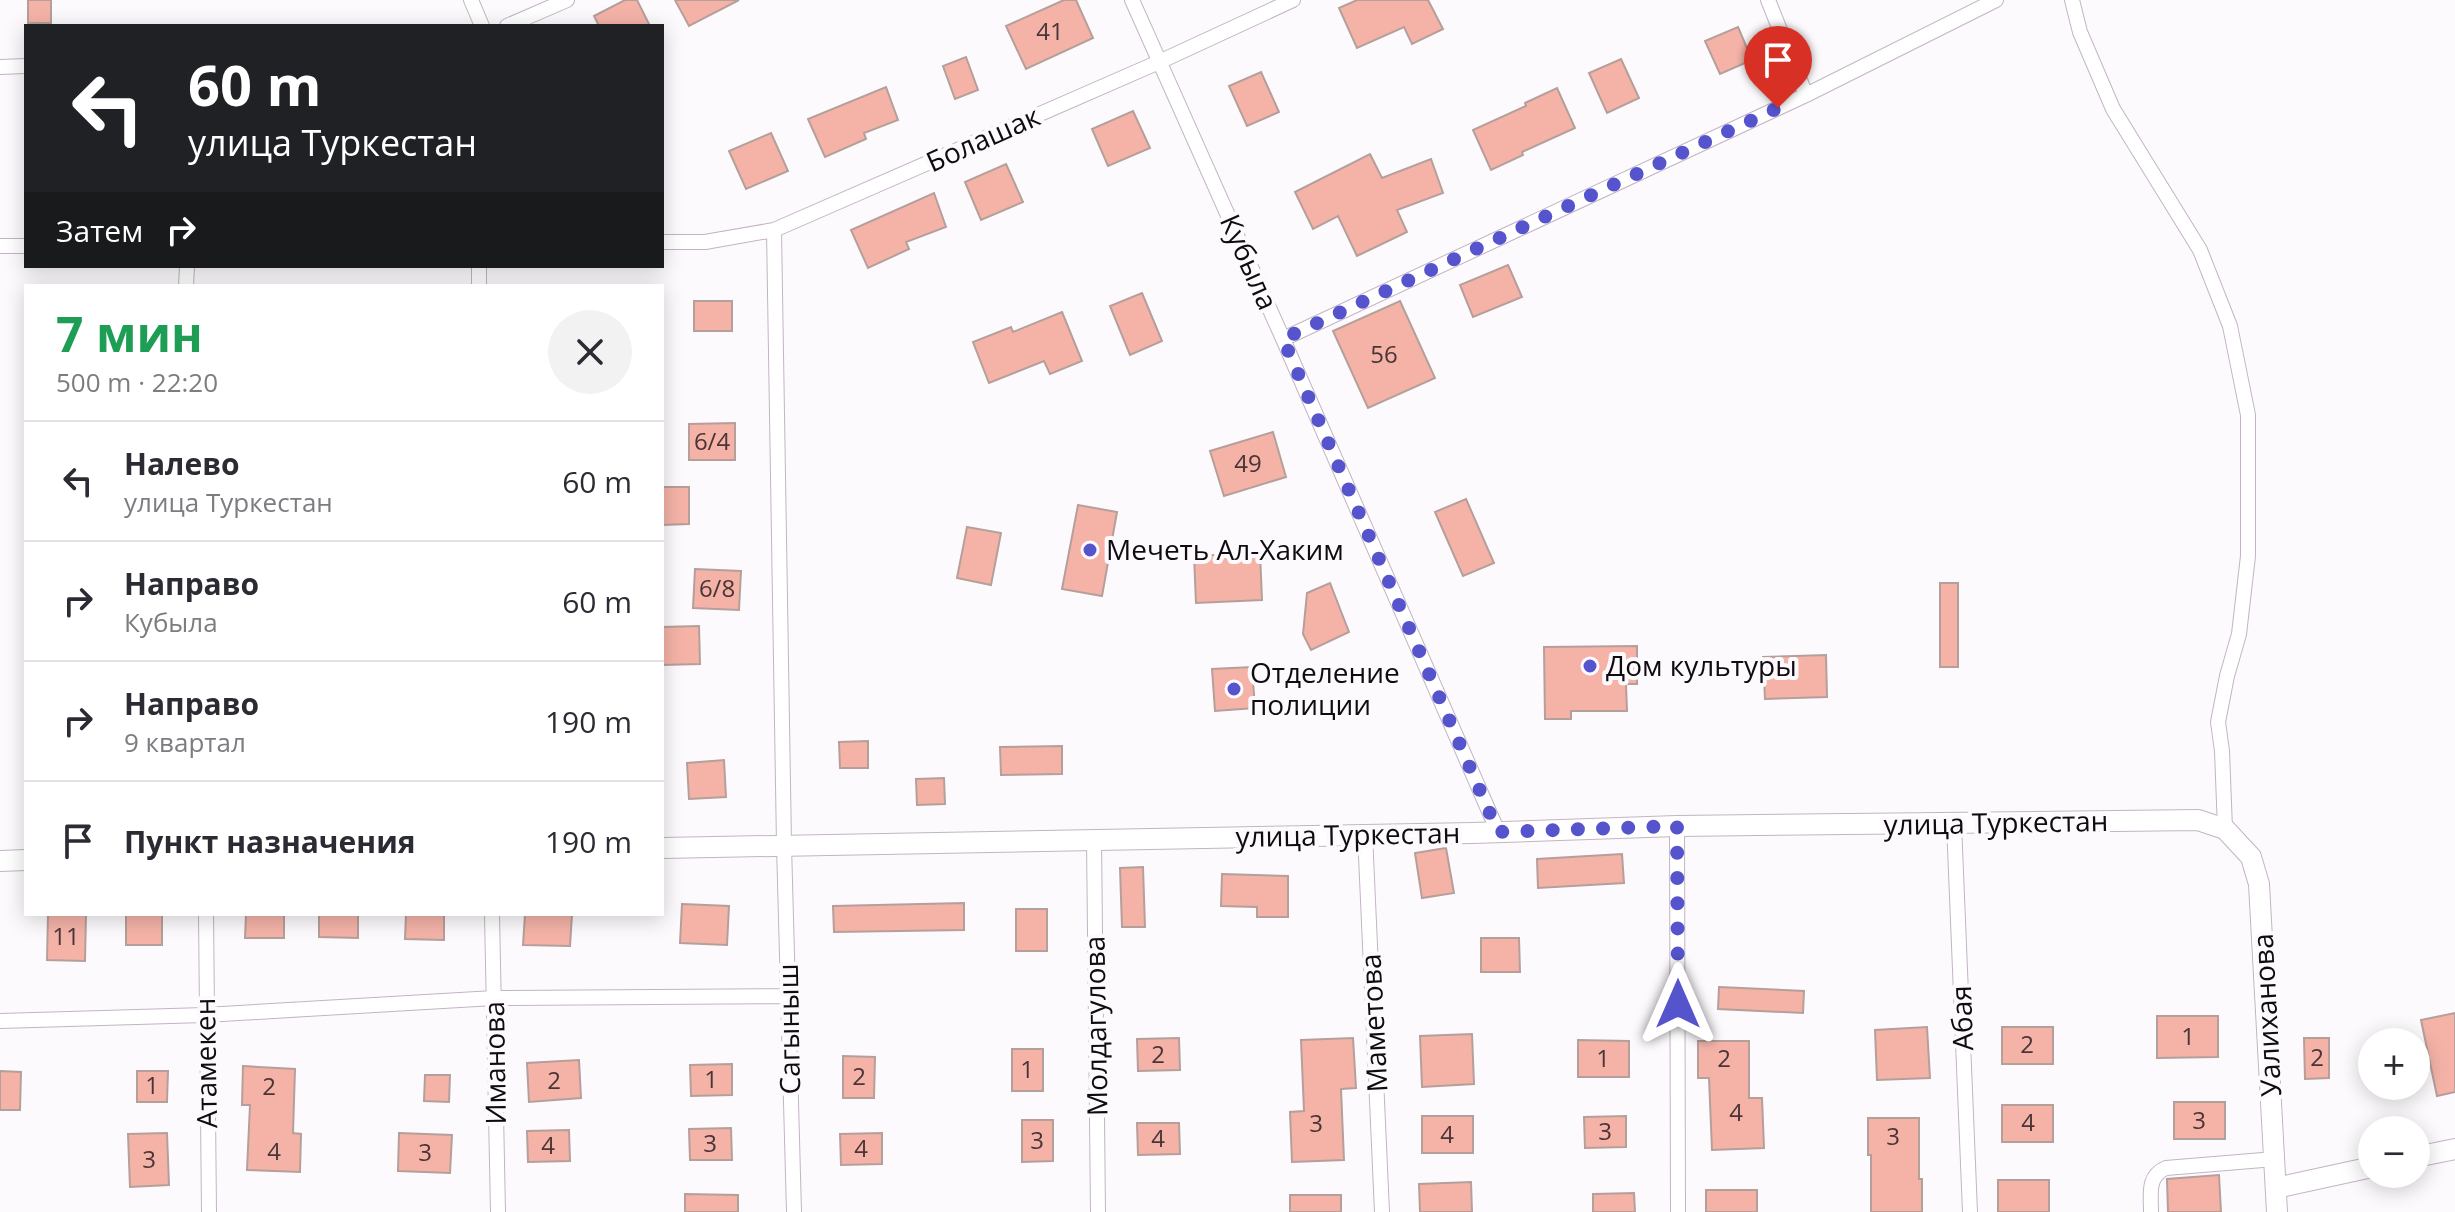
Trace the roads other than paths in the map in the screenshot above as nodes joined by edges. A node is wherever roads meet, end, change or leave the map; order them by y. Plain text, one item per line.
1 (471, 0) edge
2 (567, 0) edge
3 (1132, 0) edge
4 (1293, 0) edge
5 (1768, 0) edge
6 (1996, 0) edge
7 (2072, 0) edge
8 (481, 24) edge
9 (512, 24) edge
10 (1159, 62) junction
11 (24, 66) edge
12 (0, 67) edge
13 (1806, 95) junction
14 (774, 230) junction
15 (664, 242) edge
16 (0, 246) edge
17 (24, 246) edge
18 (1283, 339) junction
19 (1954, 824) junction
20 (1677, 826) junction
21 (2225, 829) junction
22 (1498, 832) junction
23 (1365, 834) junction
24 (1094, 839) junction
25 (784, 845) junction
26 (664, 848) edge
27 (24, 860) edge
28 (0, 861) edge
29 (206, 916) edge
30 (492, 916) edge
31 (788, 996) junction
32 (494, 998) junction
33 (205, 1015) junction
34 (0, 1021) edge
35 (2455, 1149) edge
36 (2430, 1154) edge
37 (2275, 1159) junction
38 (2358, 1170) edge
39 (2276, 1188) junction
40 (209, 1212) edge
41 (498, 1212) edge
42 (794, 1212) edge
43 (1098, 1212) edge
44 (1382, 1212) edge
45 (1678, 1212) edge
46 (1970, 1212) edge
47 (2151, 1212) edge
48 (2277, 1212) edge

1 - 8 street
2 - 9 street
3 - 10 street, Кубыла
4 - 10 street, Болашак
5 - 13 street
6 - 13 street
7 - 21 street
10 - 14 street, Болашак
10 - 18 street, Кубыла
11 - 12 street
13 - 18 street
14 - 15 street, Болашак
14 - 25 street, Сагыныш
16 - 17 street
18 - 22 street, Кубыла
19 - 20 street, улица Туркестан
19 - 21 street, улица Туркестан
19 - 46 street, Абая
20 - 22 street, улица Туркестан
20 - 45 street
21 - 37 street, Уалиханова
22 - 23 street, улица Туркестан
23 - 24 street, улица Туркестан
23 - 44 street, Маметова
24 - 25 street, улица Туркестан
24 - 43 street, Молдагулова
25 - 26 street, улица Туркестан
25 - 31 street, Сагыныш
27 - 28 street
29 - 33 street, Атамекен
30 - 32 street, Иманова
31 - 32 street
31 - 42 street, Сагыныш
32 - 33 street
32 - 41 street, Иманова
33 - 34 street
33 - 40 street, Атамекен
35 - 36 street
37 - 39 street, Уалиханова
37 - 47 street
38 - 39 street
39 - 48 street, Уалиханова

